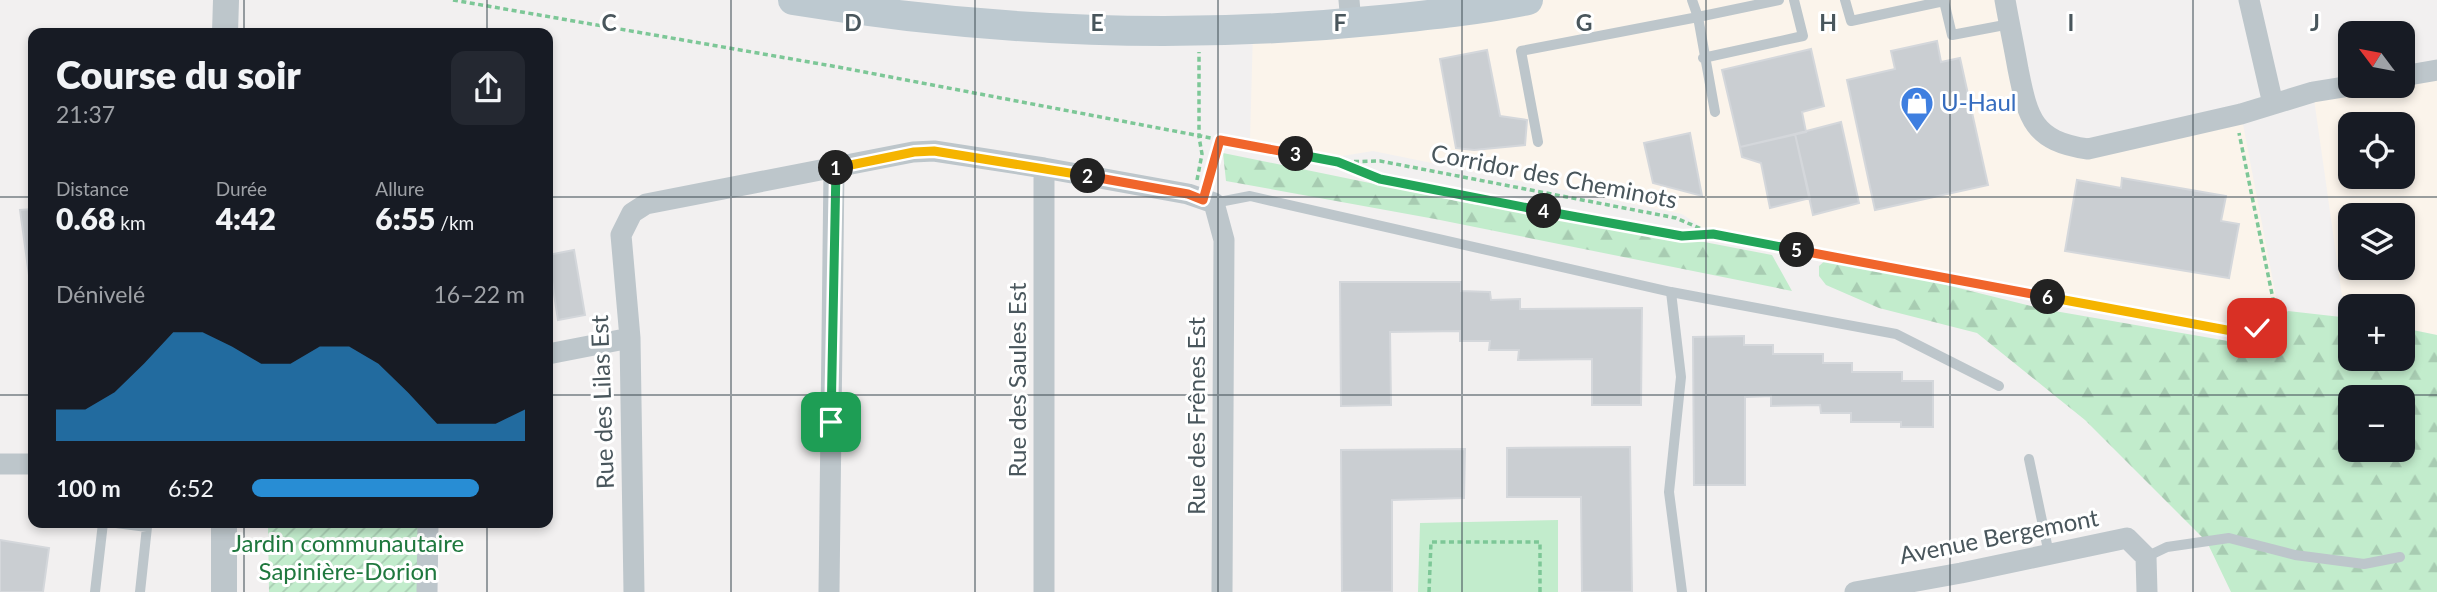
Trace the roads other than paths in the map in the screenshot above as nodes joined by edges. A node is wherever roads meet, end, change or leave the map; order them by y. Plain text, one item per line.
1 (226, 0) edge
2 (793, 0) edge
3 (1528, 0) edge
4 (1692, 0) edge
5 (1779, 0) edge
6 (1794, 0) edge
7 (1845, 0) edge
8 (2005, 0) edge
9 (2249, 0) edge
10 (1350, 11) edge
11 (1698, 17) junction
12 (2010, 24) junction
13 (225, 28) edge
14 (1703, 58) junction
15 (2437, 70) edge
16 (2415, 74) edge
17 (2338, 88) edge
18 (2273, 104) junction
19 (1715, 112) dead end
20 (1538, 142) dead end
21 (834, 168) junction
22 (1044, 168) junction
23 (1204, 200) junction
24 (1671, 292) junction
25 (630, 338) junction
26 (553, 354) edge
27 (1999, 386) dead end
28 (2029, 459) dead end
29 (0, 464) edge
30 (28, 464) edge
31 (102, 528) edge
32 (147, 528) edge
33 (224, 528) edge
34 (428, 528) edge
35 (2049, 554) junction
36 (2400, 556) dead end
37 (2146, 557) junction
38 (1962, 582) edge
39 (95, 592) edge
40 (140, 592) edge
41 (224, 592) edge
42 (427, 592) edge
43 (634, 592) edge
44 (829, 592) edge
45 (1044, 592) edge
46 (1222, 592) edge
47 (1682, 592) edge
48 (1855, 592) edge
49 (2147, 592) edge

1 - 13 street
2 - 10 main road
3 - 10 main road
4 - 11 lane
5 - 11 lane
6 - 14 lane
7 - 12 lane
8 - 12 street
9 - 18 street
11 - 14 lane
11 - 20 lane
12 - 18 street
14 - 19 lane
15 - 16 street
17 - 18 street
21 - 22 street
21 - 25 street, Rue des Lilas Est
21 - 44 street
22 - 23 street
22 - 45 street, Rue des Saules Est
23 - 24 lane
23 - 46 street, Rue des Frênes Est
24 - 27 lane
24 - 47 lane
25 - 26 street
25 - 43 street, Rue des Lilas Est
28 - 35 lane
29 - 30 street
31 - 39 lane
32 - 40 lane
33 - 41 street
34 - 42 street
35 - 37 street, Avenue Bergemont
35 - 38 street, Avenue Bergemont
36 - 37 lane
37 - 49 street
38 - 48 street, Avenue Bergemont

